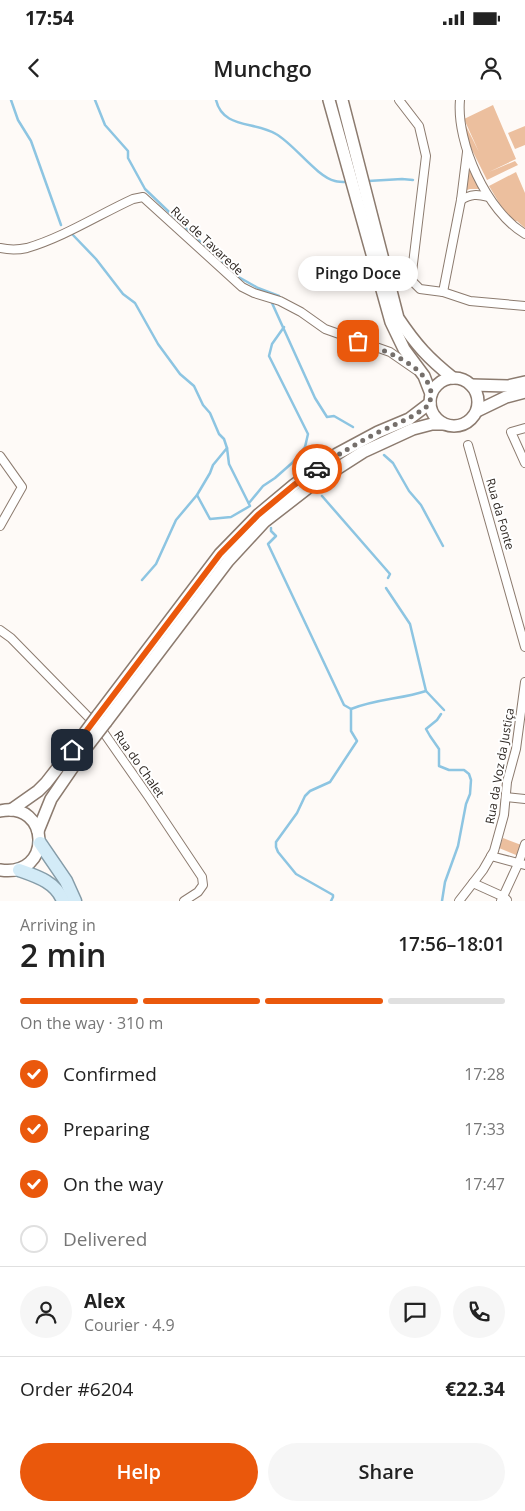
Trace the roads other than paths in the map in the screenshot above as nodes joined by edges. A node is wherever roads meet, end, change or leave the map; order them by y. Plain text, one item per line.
1 (329, 100) edge
2 (342, 100) edge
3 (399, 100) edge
4 (460, 100) edge
5 (467, 152) junction
6 (488, 197) junction
7 (461, 200) junction
8 (525, 234) edge
9 (0, 248) edge
10 (443, 292) junction
11 (525, 306) edge
12 (424, 376) junction
13 (453, 378) junction
14 (525, 382) edge
15 (471, 385) junction
16 (525, 392) edge
17 (431, 399) junction
18 (477, 411) junction
19 (443, 424) junction
20 (525, 428) edge
21 (468, 445) dead end
22 (0, 456) edge
23 (525, 463) edge
24 (0, 526) edge
25 (0, 630) edge
26 (525, 648) edge
27 (525, 682) edge
28 (102, 718) junction
29 (517, 740) junction
30 (82, 745) junction
31 (525, 748) edge
32 (506, 797) junction
33 (525, 799) edge
34 (6, 811) edge
35 (39, 837) junction
36 (525, 846) edge
37 (491, 856) junction
38 (522, 864) edge
39 (10, 870) edge
40 (0, 878) edge
41 (473, 883) junction
42 (504, 900) edge
43 (63, 901) edge
44 (76, 901) edge
45 (184, 901) edge
46 (459, 901) edge

1 - 12 main road
2 - 13 main road
3 - 10 street
4 - 5 street
5 - 6 street
5 - 7 street
6 - 7 street
6 - 8 street
7 - 10 street
9 - 12 street, Rua de Tavarede
10 - 11 street
12 - 17 main road
13 - 15 main road
13 - 17 main road
14 - 15 main road
15 - 18 main road
16 - 18 main road
17 - 19 main road
17 - 28 main road
18 - 19 main road
19 - 28 main road
20 - 23 street
21 - 26 street, Rua da Fonte
22 - 24 street
25 - 45 street, Rua do Chalet
27 - 29 street, Rua da Voz da Justiça
28 - 30 main road, bridge
29 - 31 street
29 - 32 street, Rua da Voz da Justiça
30 - 34 main road
30 - 35 main road
32 - 33 street
32 - 37 street, Rua da Voz da Justiça
34 - 35 main road
35 - 39 main road
35 - 44 main road
36 - 38 street
37 - 38 street
37 - 41 street, Rua da Voz da Justiça
38 - 42 street
39 - 40 main road
39 - 43 main road
41 - 42 street
41 - 46 street, Rua da Voz da Justiça

